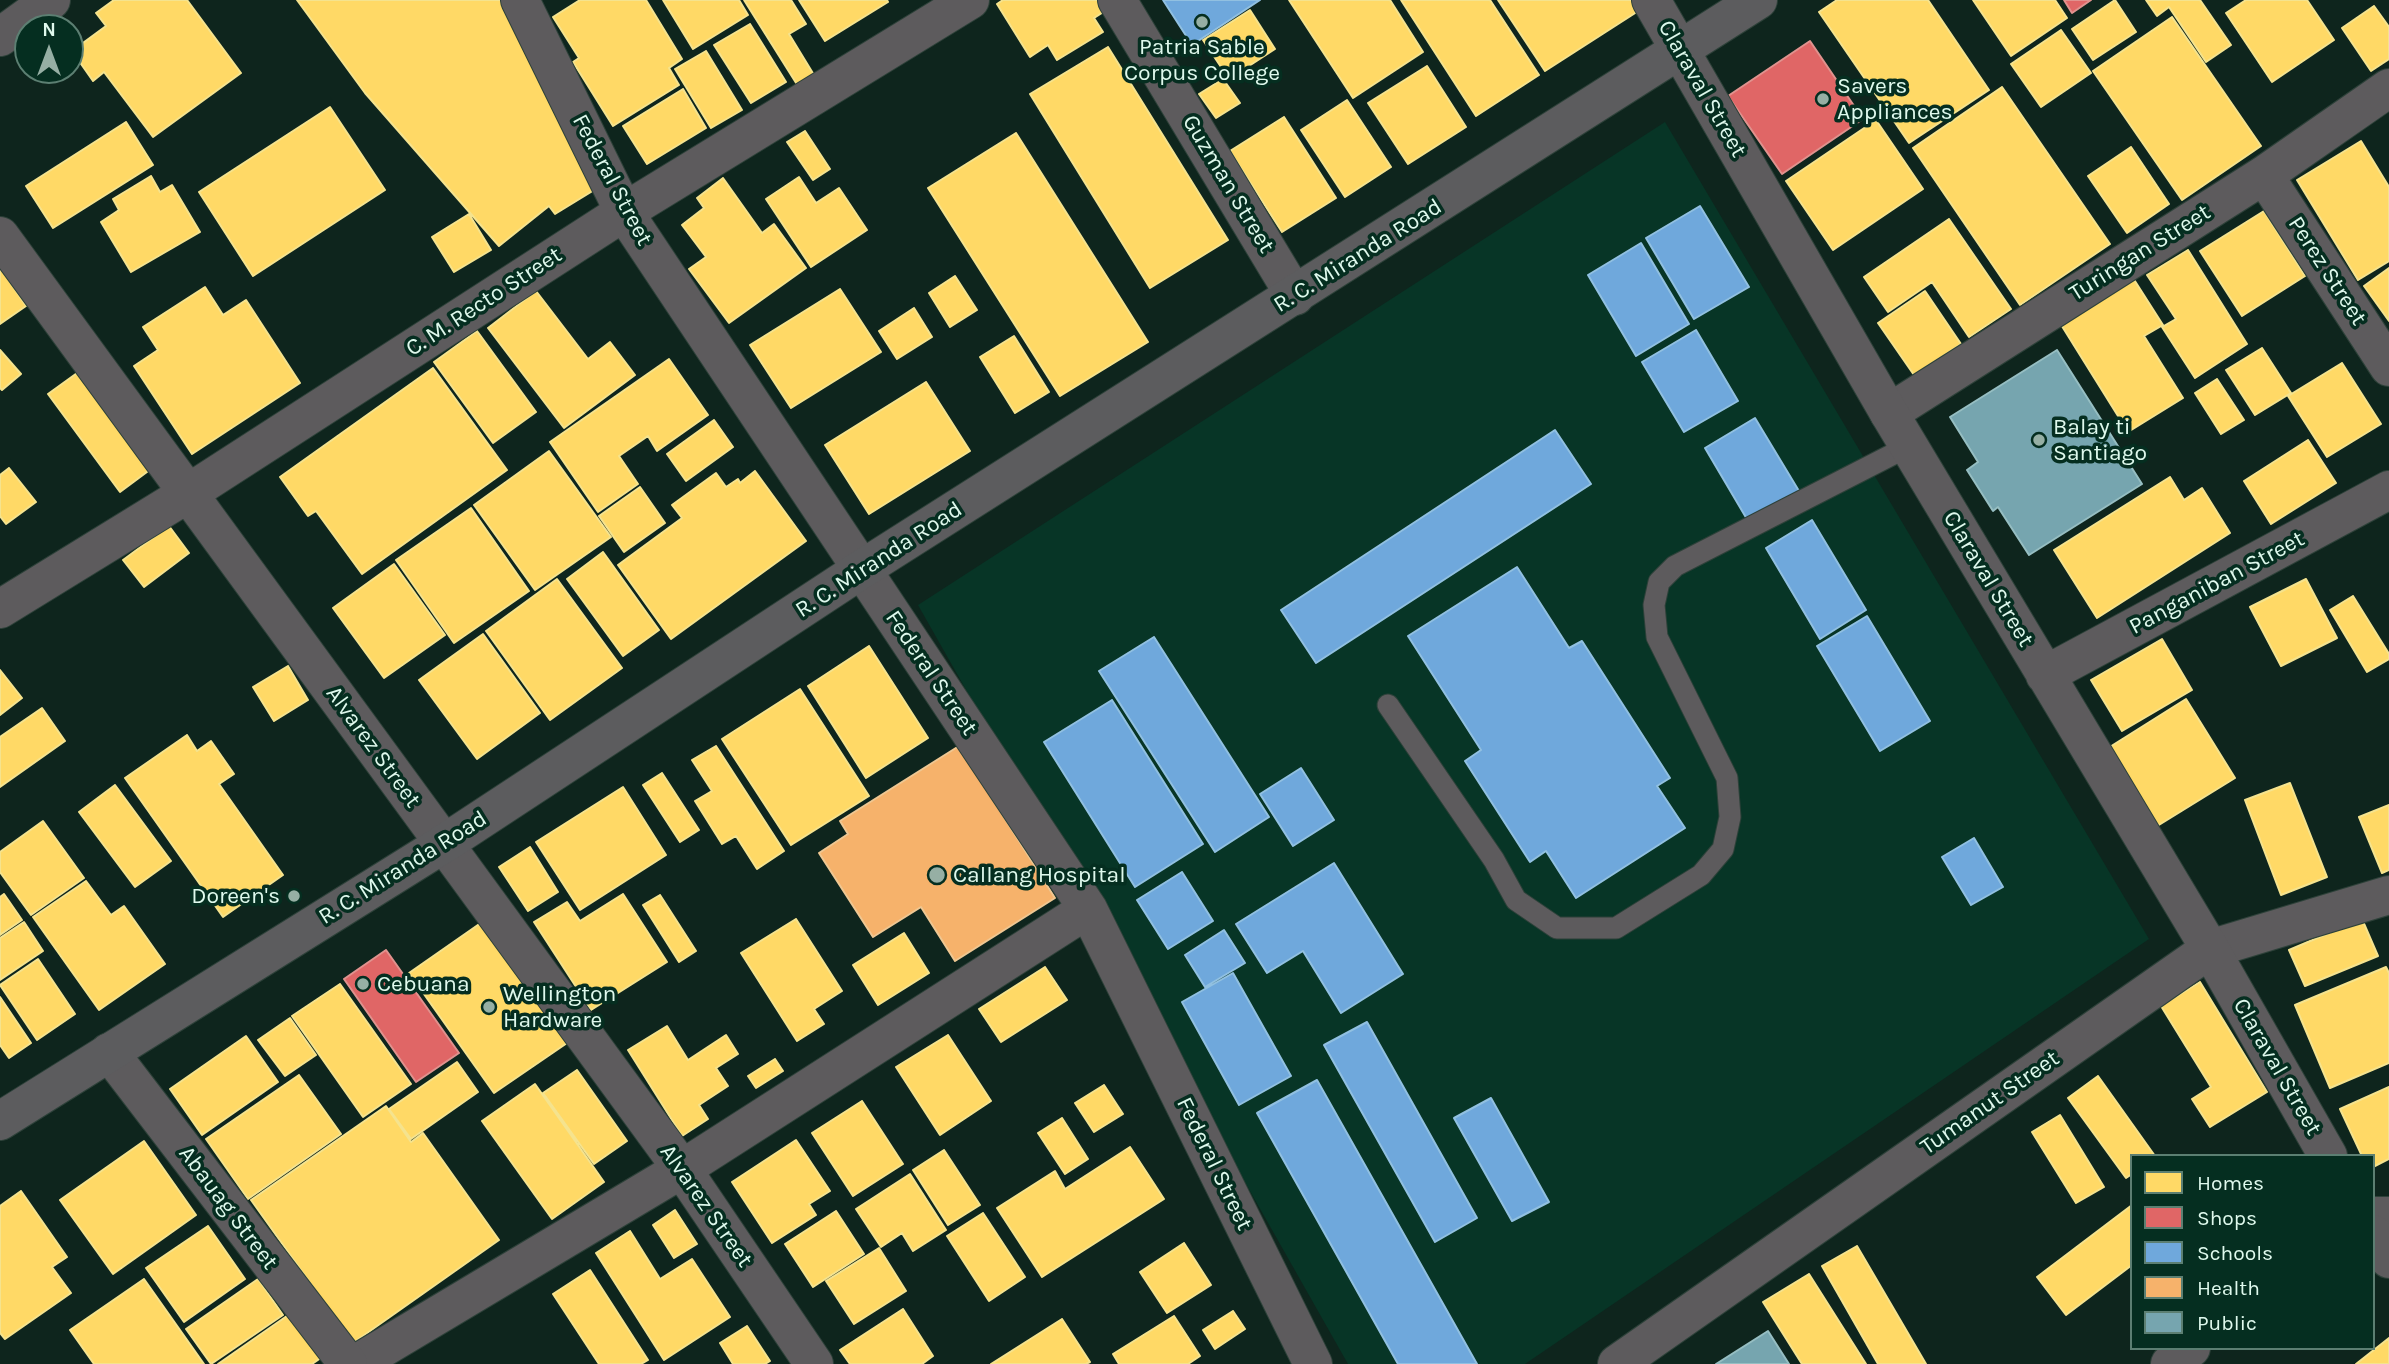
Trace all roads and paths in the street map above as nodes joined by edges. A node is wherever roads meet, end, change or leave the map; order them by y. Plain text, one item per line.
1 (51, 0) edge
2 (520, 0) edge
3 (970, 0) edge
4 (1117, 0) edge
5 (1651, 0) edge
6 (1758, 0) edge
7 (0, 37) edge
8 (1681, 52) junction
9 (2389, 89) edge
10 (2264, 174) junction
11 (624, 212) junction
12 (0, 236) edge
13 (1295, 296) junction
14 (2389, 367) edge
15 (1889, 413) junction
16 (1909, 446) junction
17 (2389, 490) edge
18 (187, 494) junction
19 (862, 569) junction
20 (0, 609) edge
21 (2045, 675) junction
22 (1388, 705) dead end
23 (445, 844) junction
24 (2389, 895) edge
25 (1088, 909) junction
26 (2210, 949) junction
27 (109, 1052) junction
28 (0, 1121) edge
29 (2327, 1154) edge
30 (682, 1169) junction
31 (2375, 1237) edge
32 (2389, 1259) edge
33 (2188, 1350) edge
34 (348, 1364) edge
35 (356, 1364) edge
36 (814, 1364) edge
37 (1313, 1364) edge
38 (1617, 1364) edge
39 (2170, 1364) edge

1 - 7 street
2 - 11 street, Federal Street
3 - 11 street, C. M. Recto Street
4 - 13 street, Guzman Street
5 - 8 street, Claraval Street
6 - 8 main road, R. C. Miranda Road
8 - 13 main road, R. C. Miranda Road
8 - 15 street, Claraval Street
9 - 10 street, Turingan Street
10 - 14 street, Perez Street
10 - 15 street, Turingan Street
11 - 18 street, C. M. Recto Street
11 - 19 street, Federal Street
12 - 18 street, Alvarez Street
13 - 19 main road, R. C. Miranda Road
15 - 16 street, Claraval Street
16 - 21 street, Claraval Street
16 - 22 lane
17 - 21 street, Panganiban Street
18 - 20 street, C. M. Recto Street
18 - 23 street, Alvarez Street
19 - 23 main road, R. C. Miranda Road
19 - 25 street, Federal Street
21 - 26 street, Claraval Street
23 - 27 main road, R. C. Miranda Road
23 - 30 street, Alvarez Street
24 - 26 street, Tumanut Street
25 - 30 street
25 - 37 street, Federal Street
26 - 29 street, Claraval Street
26 - 38 street, Tumanut Street
27 - 28 main road, R. C. Miranda Road
27 - 34 street, Abauag Street
30 - 35 street
30 - 36 street, Alvarez Street
31 - 32 street
33 - 39 street

